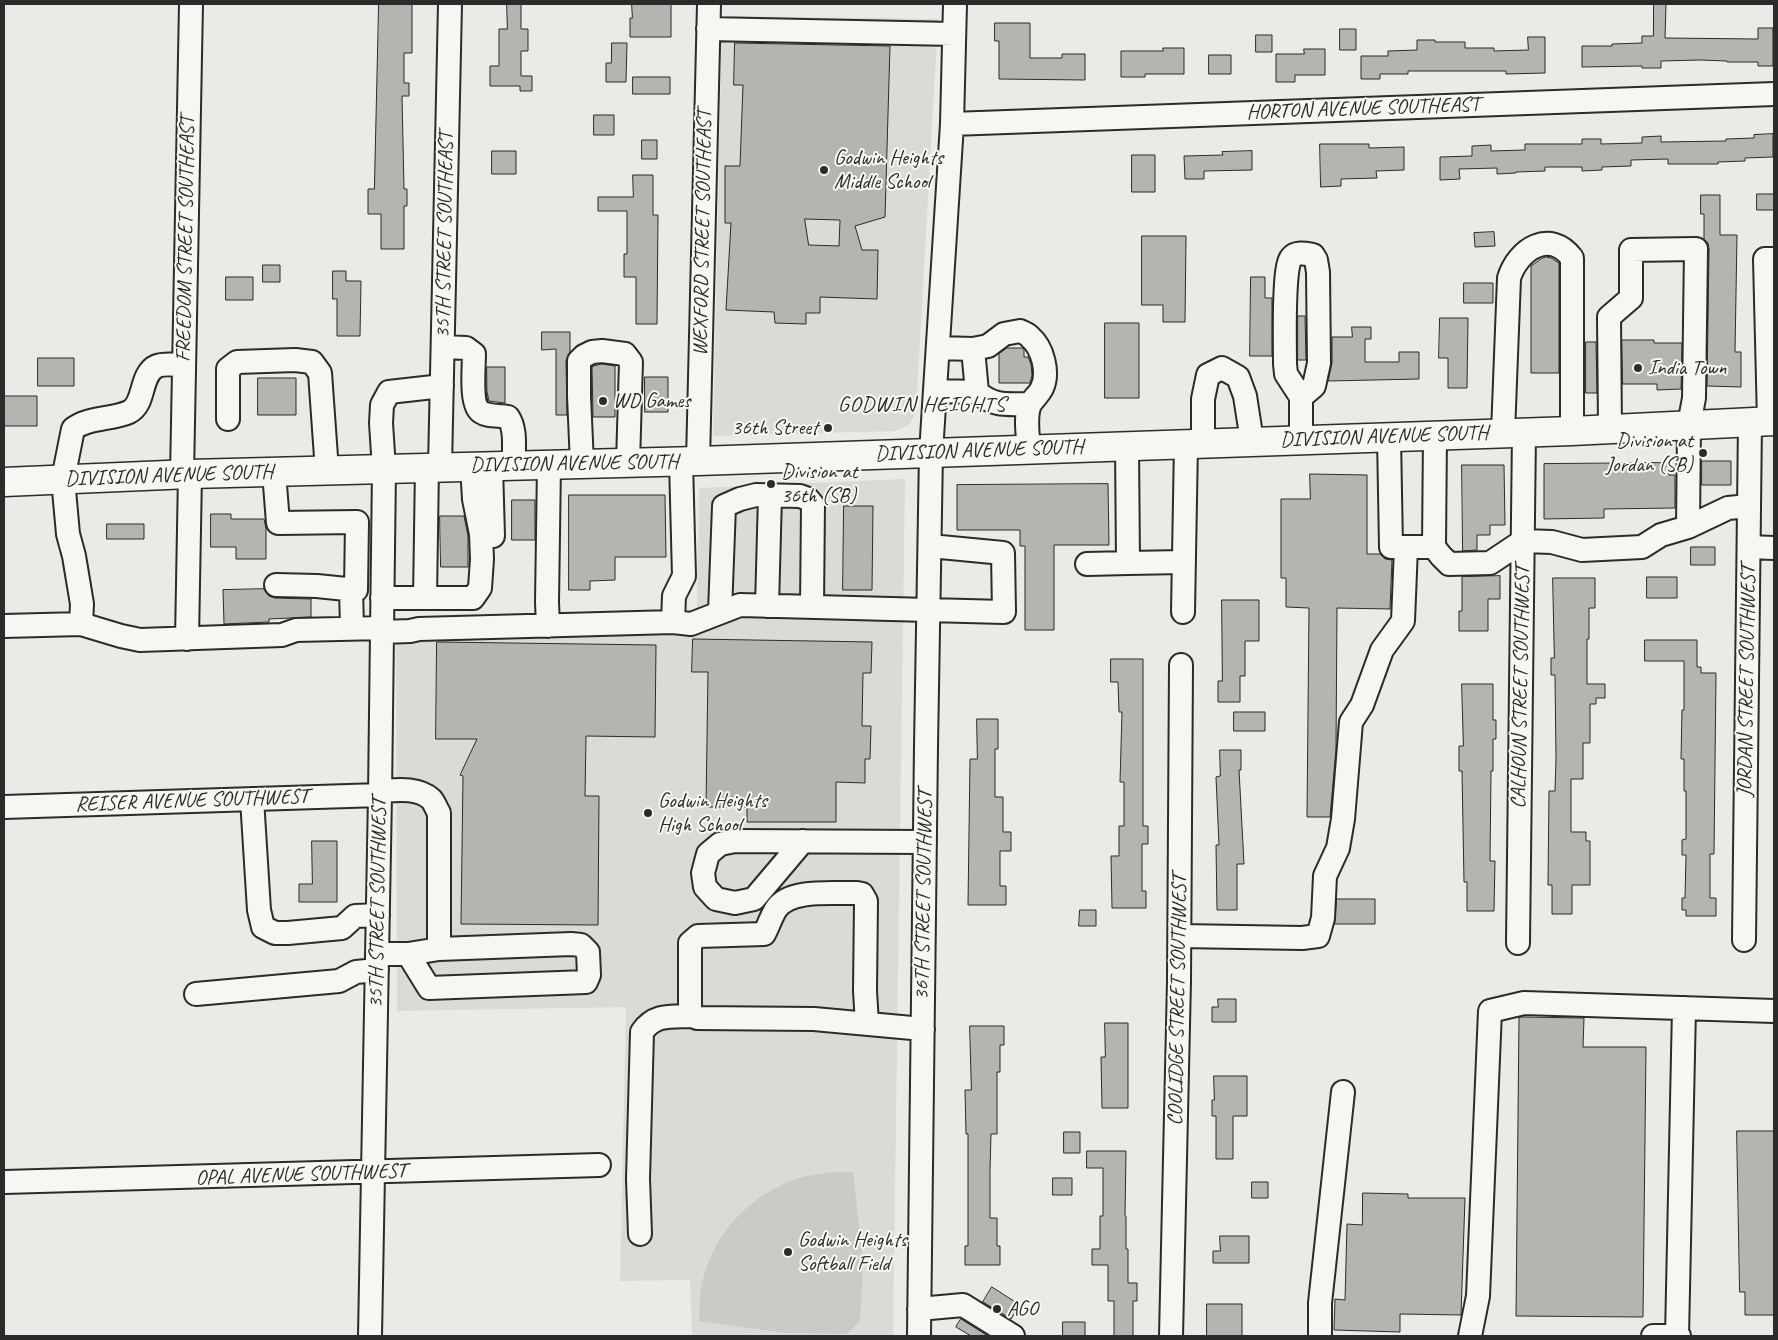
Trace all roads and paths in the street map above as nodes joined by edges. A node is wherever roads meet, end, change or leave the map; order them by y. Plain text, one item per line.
1 (191, 4) edge
2 (450, 4) edge
3 (709, 4) edge
4 (954, 4) edge
5 (708, 29) junction
6 (954, 34) junction
7 (1774, 94) edge
8 (952, 124) junction
9 (1774, 258) edge
10 (443, 347) junction
11 (938, 348) junction
12 (973, 349) junction
13 (1771, 357) edge
14 (184, 365) junction
15 (442, 386) junction
16 (936, 391) junction
17 (977, 392) junction
18 (1301, 398) junction
19 (1029, 404) junction
20 (228, 419) dead end
21 (1764, 421) edge
22 (1689, 425) junction
23 (1610, 429) junction
24 (1572, 430) junction
25 (1514, 432) junction
26 (1435, 435) junction
27 (1388, 437) junction
28 (1301, 440) junction
29 (1252, 442) junction
30 (1194, 444) junction
31 (1128, 446) junction
32 (1029, 450) junction
33 (932, 453) junction
34 (690, 462) junction
35 (628, 463) junction
36 (582, 464) junction
37 (549, 465) junction
38 (492, 466) junction
39 (433, 467) junction
40 (384, 469) junction
41 (327, 470) junction
42 (274, 472) junction
43 (186, 474) junction
44 (63, 479) junction
45 (4, 482) edge
46 (770, 496) junction
47 (1749, 506) junction
48 (357, 522) junction
49 (383, 523) junction
50 (1688, 527) junction
51 (493, 536) dead end
52 (1523, 541) junction
53 (930, 546) junction
54 (1406, 546) junction
55 (1434, 546) junction
56 (1748, 547) junction
57 (1774, 548) edge
58 (1184, 562) junction
59 (1128, 563) junction
60 (1087, 564) dead end
61 (276, 585) dead end
62 (351, 589) junction
63 (382, 598) junction
64 (425, 598) junction
65 (767, 606) junction
66 (812, 607) junction
67 (928, 610) junction
68 (720, 612) junction
69 (1183, 612) dead end
70 (673, 622) junction
71 (81, 624) junction
72 (4, 626) edge
73 (548, 626) junction
74 (352, 628) junction
75 (382, 630) junction
76 (187, 639) junction
77 (1181, 665) dead end
78 (380, 793) junction
79 (252, 799) junction
80 (4, 807) edge
81 (803, 841) dead end
82 (925, 842) junction
83 (378, 914) junction
84 (1180, 936) junction
85 (1744, 940) dead end
86 (1518, 943) dead end
87 (439, 949) junction
88 (408, 954) junction
89 (377, 962) junction
90 (196, 994) dead end
91 (1684, 1008) junction
92 (1774, 1011) edge
93 (693, 1016) junction
94 (867, 1024) junction
95 (923, 1029) junction
96 (1343, 1092) dead end
97 (598, 1165) dead end
98 (374, 1173) junction
99 (4, 1182) edge
100 (640, 1234) dead end
101 (919, 1309) junction
102 (370, 1336) edge
103 (919, 1336) edge
104 (1013, 1336) edge
105 (1171, 1336) edge
106 (1320, 1336) edge
107 (1470, 1336) edge
108 (1653, 1336) edge
109 (1678, 1336) edge

1 - 14 street, FREEDOM STREET SOUTHEAST
2 - 10 street, 35TH STREET SOUTHEAST
3 - 5 street, WEXFORD STREET SOUTHEAST
4 - 6 street, 36TH STREET SOUTHWEST
5 - 6 street
5 - 34 street, WEXFORD STREET SOUTHEAST
6 - 8 street, 36TH STREET SOUTHWEST
7 - 8 street, HORTON AVENUE SOUTHEAST
8 - 11 street, 36TH STREET SOUTHWEST
9 - 13 street, JORDAN STREET SOUTHWEST
10 - 15 street, 35TH STREET SOUTHEAST
10 - 38 street
11 - 12 street
11 - 16 street, 36TH STREET SOUTHWEST
12 - 17 street
12 - 19 street
13 - 21 street, JORDAN STREET SOUTHWEST
14 - 43 street, FREEDOM STREET SOUTHEAST
14 - 44 street
15 - 39 street, 35TH STREET SOUTHEAST
15 - 40 street, 35TH STREET SOUTHWEST
16 - 17 street
16 - 33 street, 36TH STREET SOUTHWEST
17 - 19 street
18 - 18 street
18 - 28 street
19 - 32 street
20 - 41 street
21 - 22 main road, DIVISION AVENUE SOUTH
21 - 47 street, JORDAN STREET SOUTHWEST
22 - 23 main road, DIVISION AVENUE SOUTH
22 - 23 street
22 - 50 street
23 - 24 main road, DIVISION AVENUE SOUTH
24 - 25 main road, DIVISION AVENUE SOUTH
24 - 25 street, CALHOUN STREET SOUTHWEST
25 - 26 main road, DIVISION AVENUE SOUTH
25 - 52 street, CALHOUN STREET SOUTHWEST
26 - 27 main road, DIVISION AVENUE SOUTH
26 - 55 street
27 - 28 main road, DIVISION AVENUE SOUTH
27 - 54 street
28 - 29 main road, DIVISION AVENUE SOUTH
29 - 30 main road, DIVISION AVENUE SOUTH
29 - 30 street
30 - 31 main road, DIVISION AVENUE SOUTH
30 - 58 street
31 - 32 main road, DIVISION AVENUE SOUTH
31 - 59 street
32 - 33 main road, DIVISION AVENUE SOUTH
33 - 34 main road, DIVISION AVENUE SOUTH
33 - 53 street, 36TH STREET SOUTHWEST
34 - 35 main road, DIVISION AVENUE SOUTH
34 - 70 street, WEXFORD STREET SOUTHEAST
35 - 36 main road, DIVISION AVENUE SOUTH
35 - 36 street
36 - 37 main road, DIVISION AVENUE SOUTH
37 - 38 main road, DIVISION AVENUE SOUTH
37 - 73 street
38 - 39 main road, DIVISION AVENUE SOUTH
38 - 51 street
38 - 64 street
39 - 40 main road, DIVISION AVENUE SOUTH
39 - 64 street, 35TH STREET SOUTHEAST
40 - 41 main road, DIVISION AVENUE SOUTH
40 - 49 street, 35TH STREET SOUTHWEST
41 - 42 main road, DIVISION AVENUE SOUTH
42 - 43 main road, DIVISION AVENUE SOUTH
42 - 48 street
43 - 44 main road, DIVISION AVENUE SOUTH
43 - 76 street, FREEDOM STREET SOUTHEAST
44 - 45 main road, DIVISION AVENUE SOUTH
44 - 71 street
46 - 65 street
46 - 66 street
46 - 68 street
47 - 50 street
47 - 56 street, JORDAN STREET SOUTHWEST
48 - 49 street
48 - 62 street
49 - 63 street, 35TH STREET SOUTHWEST
50 - 52 street
52 - 55 street
52 - 86 street, CALHOUN STREET SOUTHWEST
53 - 67 street, 36TH STREET SOUTHWEST
53 - 67 street
54 - 55 street
54 - 84 street
56 - 57 street
56 - 85 street, JORDAN STREET SOUTHWEST
58 - 59 street
58 - 69 street
59 - 60 street
61 - 62 street
62 - 74 street
63 - 64 street
63 - 75 street, 35TH STREET SOUTHWEST
65 - 66 street
65 - 68 street
66 - 67 street
67 - 82 street, 36TH STREET SOUTHWEST
68 - 70 street
70 - 73 street
71 - 72 street
71 - 76 street
73 - 75 street
74 - 75 street
74 - 76 street
75 - 78 street, 35TH STREET SOUTHWEST
77 - 84 street, COOLIDGE STREET SOUTHWEST
78 - 79 street, REISER AVENUE SOUTHWEST
78 - 83 street, 35TH STREET SOUTHWEST
78 - 87 street, REISER AVENUE SOUTHWEST
79 - 80 street, REISER AVENUE SOUTHWEST
79 - 83 street
81 - 82 street
82 - 95 street, 36TH STREET SOUTHWEST
83 - 89 street, 35TH STREET SOUTHWEST
84 - 105 street, COOLIDGE STREET SOUTHWEST
87 - 88 street
87 - 88 street
88 - 89 street
89 - 90 street
89 - 98 street, 35TH STREET SOUTHWEST
91 - 92 street
91 - 107 street
91 - 109 street
93 - 94 street
93 - 94 street
93 - 100 street
94 - 95 street
95 - 101 street, 36TH STREET SOUTHWEST
96 - 106 street
97 - 98 street, OPAL AVENUE SOUTHWEST
98 - 99 street, OPAL AVENUE SOUTHWEST
98 - 102 street, 35TH STREET SOUTHWEST
101 - 103 street, 36TH STREET SOUTHWEST
101 - 104 street
108 - 109 street

